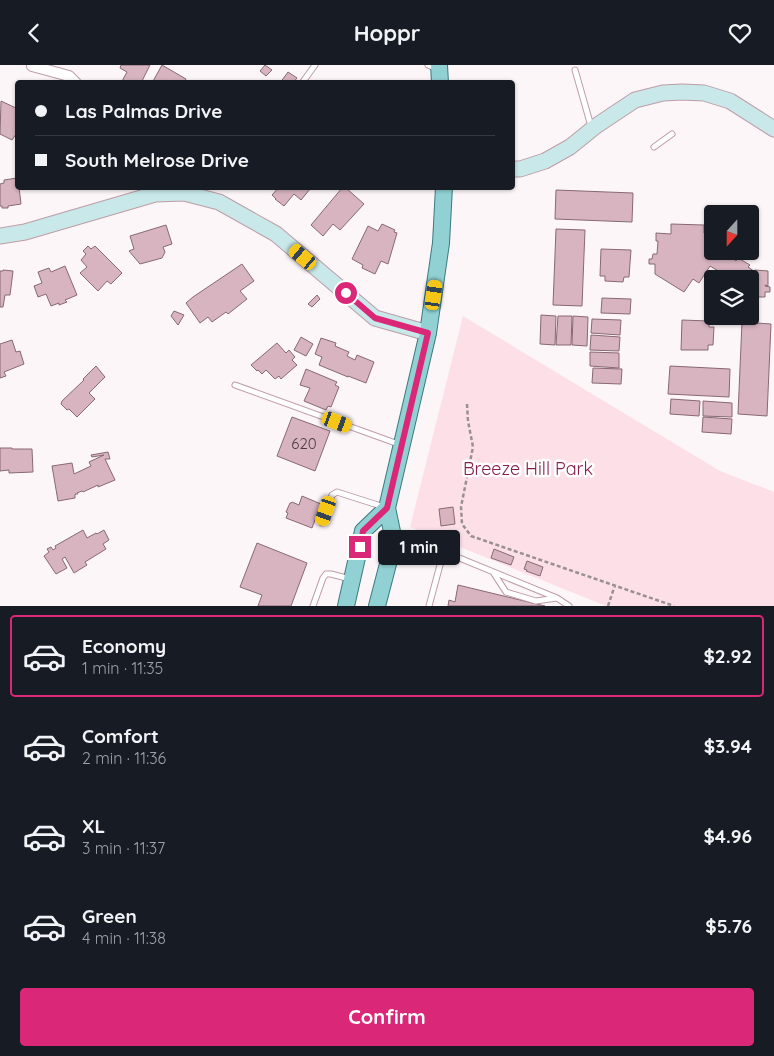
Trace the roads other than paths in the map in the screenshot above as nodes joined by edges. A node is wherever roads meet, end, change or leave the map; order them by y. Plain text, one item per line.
1 (315, 65) edge
2 (32, 66) edge
3 (575, 69) dead end
4 (72, 80) edge
5 (304, 80) edge
6 (592, 129) junction
7 (774, 129) edge
8 (672, 134) dead end
9 (654, 147) dead end
10 (515, 169) edge
11 (444, 190) edge
12 (154, 191) edge
13 (0, 236) edge
14 (428, 333) junction
15 (235, 385) dead end
16 (401, 445) junction
17 (387, 508) junction
18 (322, 523) dead end
19 (493, 572) junction
20 (352, 580) junction
21 (557, 598) junction
22 (313, 606) edge
23 (346, 606) edge
24 (377, 606) edge
25 (429, 606) edge
26 (568, 606) edge

1 - 5 lane
2 - 4 street
3 - 6 lane
6 - 7 street
6 - 10 street
8 - 9 lane
11 - 14 main road
12 - 13 street
12 - 14 street
14 - 16 main road
15 - 16 lane
16 - 17 main road
17 - 18 lane
17 - 20 main road
17 - 24 main road
19 - 21 lane
19 - 21 lane
19 - 25 lane
20 - 22 lane
20 - 23 main road
21 - 26 lane

